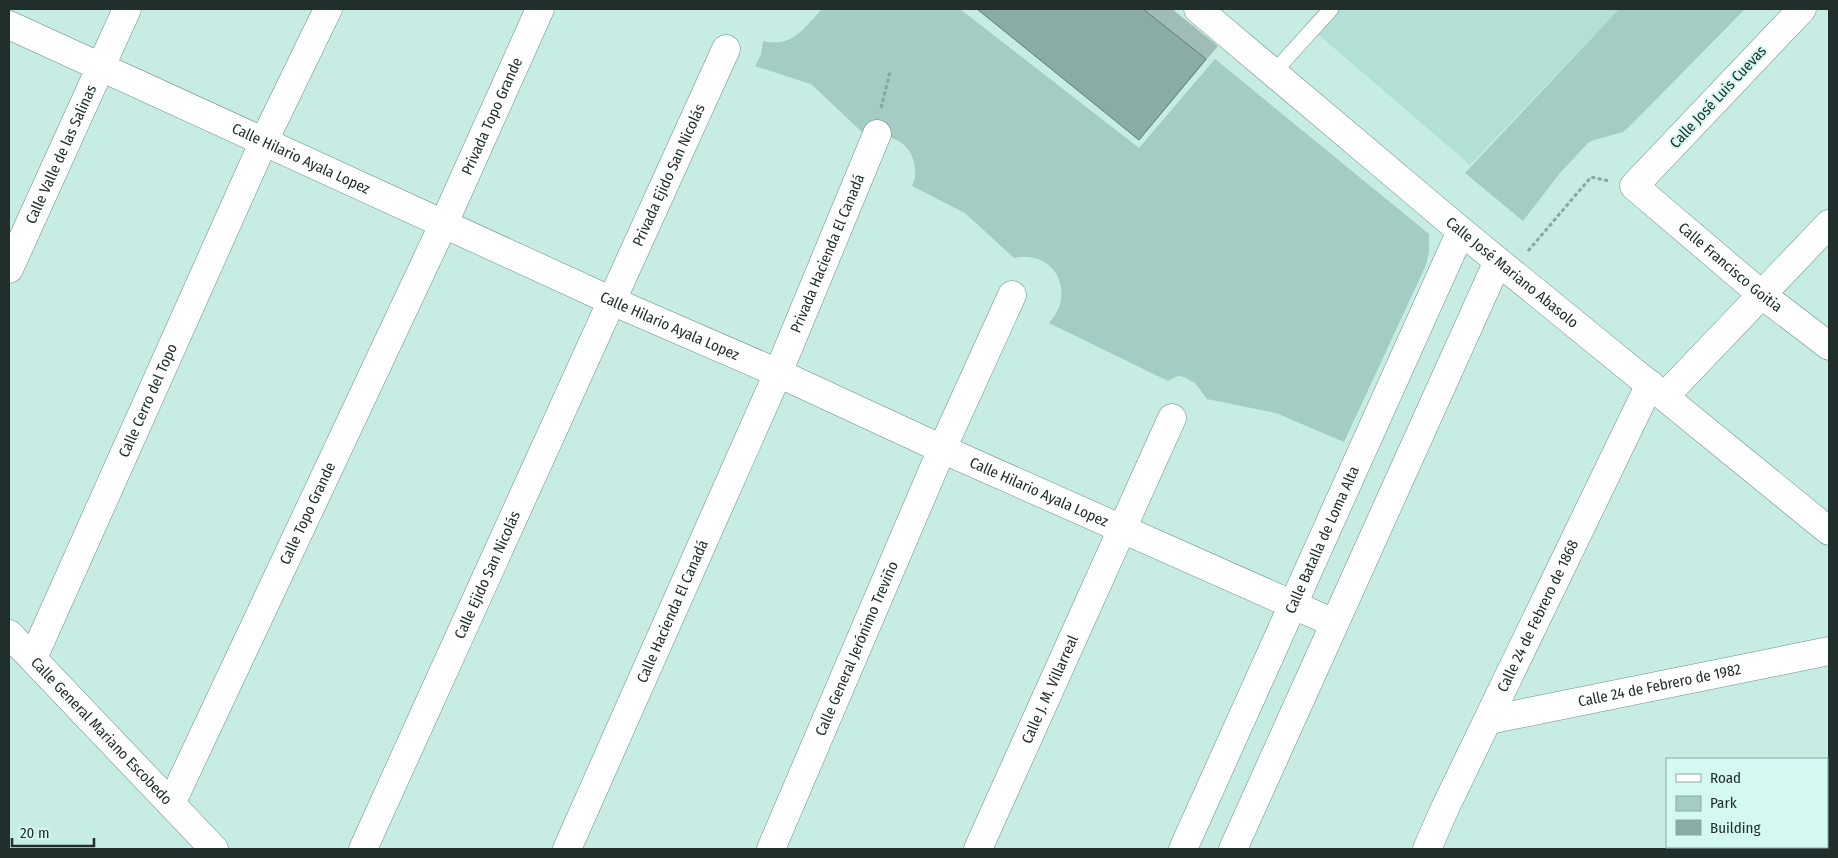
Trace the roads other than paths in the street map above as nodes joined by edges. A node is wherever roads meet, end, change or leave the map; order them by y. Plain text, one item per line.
1 (126, 9) edge
2 (328, 9) edge
3 (540, 9) edge
4 (1198, 9) edge
5 (1331, 9) edge
6 (1802, 9) edge
7 (9, 25) edge
8 (726, 49) dead end
9 (100, 67) junction
10 (1274, 72) junction
11 (877, 134) road end
12 (263, 143) junction
13 (1634, 186) joint
14 (444, 223) junction
15 (1829, 224) edge
16 (1461, 231) junction
17 (1504, 266) junction
18 (9, 269) edge
19 (1761, 294) junction
20 (1012, 295) dead end
21 (612, 301) junction
22 (1829, 346) edge
23 (778, 373) junction
24 (1658, 390) junction
25 (1172, 418) dead end
26 (942, 449) junction
27 (1121, 529) junction
28 (1829, 531) edge
29 (1293, 604) junction
30 (1334, 623) junction
31 (9, 634) edge
32 (1829, 651) edge
33 (33, 658) junction
34 (1489, 720) junction
35 (171, 804) junction
36 (1829, 848) edge
37 (214, 849) edge
38 (363, 849) edge
39 (567, 849) edge
40 (771, 849) edge
41 (978, 849) edge
42 (1183, 849) edge
43 (1233, 849) edge
44 (1427, 849) edge
45 (1825, 849) edge

1 - 9 street, Calle Valle de las Salinas
2 - 12 street, Calle Cerro del Topo
3 - 14 street, Privada Topo Grande
4 - 10 street, Calle José Mariano Abasolo
5 - 10 lane
6 - 13 street, Calle José Luis Cuevas
7 - 9 street, Calle Hilario Ayala Lopez
8 - 21 street, Privada Ejido San Nicolás
9 - 12 street, Calle Hilario Ayala Lopez
9 - 18 street, Calle Valle de las Salinas
10 - 16 street, Calle José Mariano Abasolo
11 - 23 street, Privada Hacienda El Canadá
12 - 14 street, Calle Hilario Ayala Lopez
12 - 33 street, Calle Cerro del Topo
13 - 19 street, Calle Francisco Goitia
14 - 21 street, Calle Hilario Ayala Lopez
14 - 35 street, Calle Topo Grande
15 - 19 street, Calle 24 de Febrero de 1868
16 - 17 street, Calle José Mariano Abasolo
16 - 29 street, Calle Batalla de Loma Alta
17 - 24 street, Calle José Mariano Abasolo
17 - 30 street
19 - 22 street, Calle Francisco Goitia
19 - 24 street, Calle 24 de Febrero de 1868
20 - 26 street, Calle General Jerónimo Treviño
21 - 23 street, Calle Hilario Ayala Lopez
21 - 38 street, Calle Ejido San Nicolás
23 - 26 street, Calle Hilario Ayala Lopez
23 - 39 street, Calle Hacienda El Canadá
24 - 28 street, Calle José Mariano Abasolo
24 - 34 street, Calle 24 de Febrero de 1868
25 - 27 street, Calle J. M. Villarreal
26 - 27 street, Calle Hilario Ayala Lopez
26 - 40 street, Calle General Jerónimo Treviño
27 - 29 street, Calle Hilario Ayala Lopez
27 - 41 street, Calle J. M. Villarreal
29 - 30 street, Calle Hilario Ayala Lopez
29 - 42 street, Calle Batalla de Loma Alta
30 - 43 street
31 - 33 street, Calle General Mariano Escobedo
32 - 34 street, Calle 24 de Febrero de 1982
33 - 35 street, Calle General Mariano Escobedo
34 - 44 street, Calle 24 de Febrero de 1868
35 - 37 street, Calle General Mariano Escobedo
36 - 45 street

